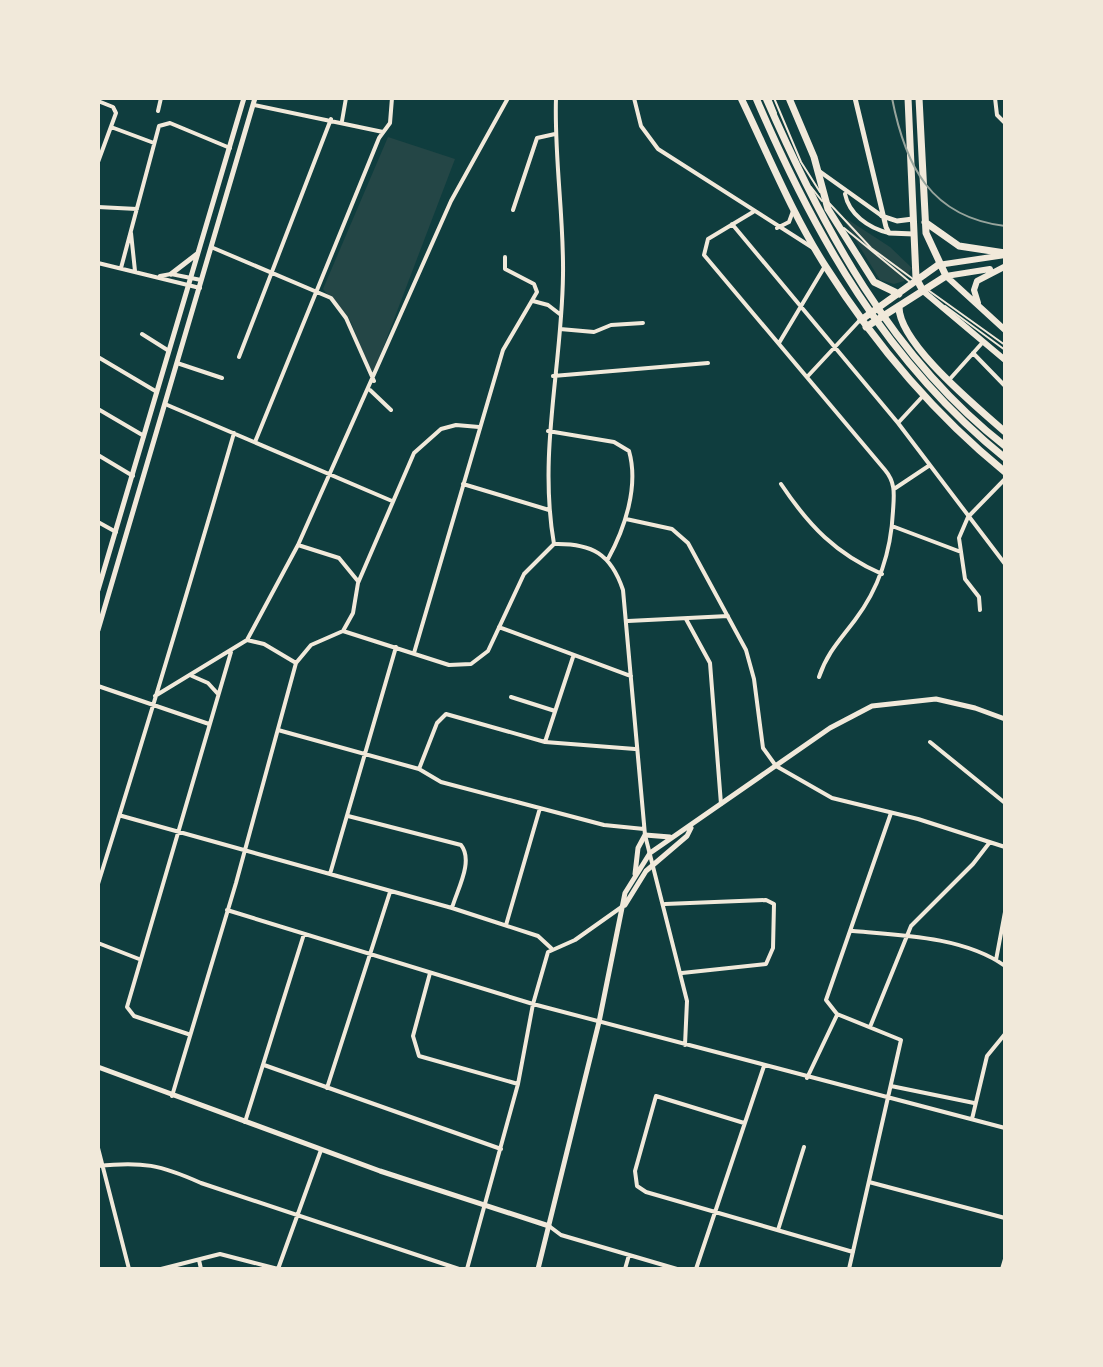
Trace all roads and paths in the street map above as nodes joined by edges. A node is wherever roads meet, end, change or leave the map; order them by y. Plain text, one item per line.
1 (161, 98) edge
2 (244, 98) edge
3 (346, 98) edge
4 (392, 98) edge
5 (508, 98) edge
6 (556, 98) edge
7 (634, 98) edge
8 (741, 98) edge
9 (756, 98) edge
10 (770, 98) edge
11 (789, 98) edge
12 (855, 98) edge
13 (908, 98) edge
14 (919, 98) edge
15 (995, 98) edge
16 (98, 101) edge
17 (254, 102) edge
18 (158, 111) dead end
19 (331, 119) junction
20 (342, 121) junction
21 (1005, 123) edge
22 (110, 127) junction
23 (383, 132) junction
24 (555, 134) junction
25 (154, 143) junction
26 (230, 148) junction
27 (98, 162) edge
28 (819, 171) junction
29 (883, 181) dead end
30 (875, 183) junction
31 (844, 191) junction
32 (98, 207) edge
33 (137, 209) junction
34 (794, 209) junction
35 (513, 210) dead end
36 (833, 211) junction
37 (753, 212) junction
38 (882, 216) junction
39 (914, 219) junction
40 (925, 222) junction
41 (732, 224) junction
42 (777, 228) junction
43 (131, 231) junction
44 (889, 233) junction
45 (915, 233) junction
46 (211, 247) junction
47 (815, 248) junction
48 (201, 250) junction
49 (1005, 254) edge
50 (505, 257) dead end
51 (98, 263) edge
52 (938, 265) junction
53 (825, 266) junction
54 (1004, 267) edge
55 (121, 268) junction
56 (270, 270) junction
57 (135, 271) junction
58 (171, 274) junction
59 (160, 276) junction
60 (946, 276) junction
61 (192, 278) junction
62 (911, 280) junction
63 (203, 281) junction
64 (190, 285) junction
65 (201, 288) junction
66 (317, 290) junction
67 (923, 291) junction
68 (899, 294) junction
69 (935, 296) junction
70 (533, 301) junction
71 (899, 306) junction
72 (800, 307) junction
73 (981, 310) junction
74 (561, 315) junction
75 (643, 323) dead end
76 (864, 323) junction
77 (560, 329) junction
78 (1005, 330) edge
79 (142, 334) dead end
80 (983, 342) junction
81 (778, 343) junction
82 (1005, 345) edge
83 (834, 348) junction
84 (1005, 350) edge
85 (169, 351) junction
86 (973, 353) junction
87 (98, 357) edge
88 (239, 357) dead end
89 (1005, 360) edge
90 (177, 363) junction
91 (708, 363) dead end
92 (553, 376) junction
93 (807, 377) junction
94 (222, 378) dead end
95 (949, 380) junction
96 (374, 381) junction
97 (1005, 386) edge
98 (370, 390) junction
99 (157, 392) junction
100 (923, 396) junction
101 (165, 404) junction
102 (98, 409) edge
103 (391, 410) dead end
104 (898, 423) junction
105 (479, 427) junction
106 (548, 431) junction
107 (1005, 432) edge
108 (234, 433) junction
109 (144, 436) junction
110 (255, 442) junction
111 (1005, 446) edge
112 (98, 455) edge
113 (1005, 458) edge
114 (930, 465) junction
115 (1005, 472) edge
116 (328, 474) junction
117 (133, 476) junction
118 (1005, 479) edge
119 (463, 484) junction
120 (781, 484) dead end
121 (894, 489) junction
122 (392, 501) junction
123 (549, 510) junction
124 (968, 517) junction
125 (626, 519) junction
126 (98, 522) edge
127 (892, 526) junction
128 (116, 532) junction
129 (554, 544) junction
130 (298, 545) junction
131 (961, 552) junction
132 (608, 559) junction
133 (1005, 564) edge
134 (882, 574) junction
135 (100, 578) edge
136 (358, 583) junction
137 (98, 590) edge
138 (980, 610) dead end
139 (728, 616) junction
140 (686, 619) junction
141 (628, 621) junction
142 (499, 627) junction
143 (98, 630) edge
144 (343, 631) junction
145 (247, 640) junction
146 (396, 647) junction
147 (231, 652) junction
148 (414, 653) junction
149 (573, 657) junction
150 (296, 663) junction
151 (192, 676) junction
152 (631, 676) junction
153 (819, 677) dead end
154 (98, 686) edge
155 (218, 694) junction
156 (511, 697) dead end
157 (152, 700) junction
158 (555, 711) junction
159 (1005, 719) edge
160 (210, 724) junction
161 (278, 730) junction
162 (545, 742) junction
163 (930, 742) dead end
164 (635, 749) junction
165 (366, 755) junction
166 (776, 766) junction
167 (419, 769) junction
168 (1005, 803) edge
169 (721, 807) junction
170 (540, 808) junction
171 (891, 812) junction
172 (122, 816) junction
173 (348, 816) junction
174 (691, 827) junction
175 (180, 831) junction
176 (645, 832) junction
177 (671, 837) junction
178 (990, 842) junction
179 (1005, 847) edge
180 (245, 850) junction
181 (650, 853) junction
182 (654, 863) junction
183 (330, 874) junction
184 (635, 876) junction
185 (98, 884) edge
186 (390, 891) junction
187 (665, 904) junction
188 (625, 905) junction
189 (452, 908) junction
190 (227, 910) junction
191 (1005, 912) edge
192 (506, 926) junction
193 (852, 931) junction
194 (304, 934) junction
195 (905, 936) junction
196 (98, 943) edge
197 (549, 950) junction
198 (369, 955) junction
199 (139, 959) junction
200 (996, 960) junction
201 (1005, 966) edge
202 (430, 973) junction
203 (682, 973) junction
204 (533, 1004) junction
205 (837, 1014) junction
206 (599, 1022) junction
207 (870, 1027) junction
208 (188, 1034) junction
209 (1005, 1034) edge
210 (685, 1045) junction
211 (264, 1065) junction
212 (764, 1066) junction
213 (100, 1070) edge
214 (807, 1078) junction
215 (518, 1084) junction
216 (891, 1086) junction
217 (327, 1088) junction
218 (172, 1096) junction
219 (888, 1099) junction
220 (974, 1103) junction
221 (972, 1119) junction
222 (245, 1122) junction
223 (744, 1123) junction
224 (1005, 1128) edge
225 (804, 1147) dead end
226 (98, 1148) edge
227 (501, 1149) junction
228 (321, 1150) junction
229 (100, 1166) edge
230 (869, 1182) junction
231 (486, 1206) junction
232 (715, 1211) junction
233 (298, 1216) junction
234 (1005, 1218) edge
235 (549, 1226) junction
236 (778, 1230) junction
237 (853, 1252) junction
238 (629, 1255) junction
239 (1005, 1259) edge
240 (199, 1260) junction
241 (129, 1269) edge
242 (161, 1269) edge
243 (201, 1269) edge
244 (278, 1269) edge
245 (459, 1269) edge
246 (467, 1269) edge
247 (538, 1269) edge
248 (625, 1269) edge
249 (677, 1269) edge
250 (696, 1269) edge
251 (849, 1269) edge
252 (1002, 1269) edge

1 - 18 street
2 - 26 street
3 - 20 street
4 - 23 street
5 - 96 street
6 - 24 street
7 - 37 street
8 - 34 main road
9 - 113 main road
10 - 36 lane
10 - 36 lane
10 - 111 main road
11 - 28 main road
12 - 30 street
13 - 39 main road
14 - 40 main road
15 - 21 street
16 - 22 street
17 - 19 street
17 - 46 street
19 - 20 street
19 - 56 street
20 - 23 street
22 - 25 street
22 - 27 street
23 - 66 street
24 - 35 street
24 - 74 street
25 - 26 street
25 - 33 street
26 - 48 street
28 - 31 street
28 - 68 main road
29 - 30 street
30 - 38 street
31 - 38 street
31 - 44 street
32 - 33 street
33 - 43 street
34 - 42 street
34 - 47 main road
36 - 62 lane
37 - 41 street
37 - 42 street
38 - 39 street
38 - 44 street
39 - 45 main road
40 - 49 main road
40 - 52 main road
41 - 72 street
41 - 81 street
42 - 47 street
43 - 55 street
43 - 57 street
44 - 45 street
45 - 62 main road
46 - 56 street
46 - 63 street
47 - 53 main road
48 - 58 street
48 - 61 street
49 - 52 main road
50 - 70 street
51 - 55 street
52 - 60 main road
52 - 62 main road
53 - 72 street
53 - 76 main road
54 - 60 main road
54 - 73 main road
55 - 57 street
56 - 66 street
56 - 88 street
57 - 59 street
58 - 59 street
58 - 61 street
59 - 64 street
60 - 67 main road
60 - 73 main road
61 - 63 street
61 - 64 street
62 - 67 main road
62 - 68 main road
62 - 69 lane
63 - 65 street
64 - 65 street
64 - 85 street
65 - 90 street
66 - 96 street
66 - 110 street
67 - 71 main road
67 - 80 main road
68 - 76 main road
69 - 82 lane
69 - 84 lane
70 - 74 street
70 - 105 street
71 - 76 main road
71 - 95 main road
72 - 81 street
72 - 83 street
73 - 78 main road
74 - 77 street
75 - 77 street
76 - 83 street
76 - 100 main road
77 - 92 street
79 - 85 street
80 - 86 street
80 - 89 main road
81 - 93 street
83 - 93 street
83 - 104 street
85 - 99 street
86 - 95 street
86 - 97 street
87 - 99 street
90 - 94 street
90 - 101 street
91 - 92 street
92 - 106 street
93 - 121 street
95 - 107 main road
96 - 98 street
98 - 103 street
98 - 116 street
99 - 109 street
100 - 104 street
100 - 115 main road
101 - 108 street
101 - 143 street
102 - 109 street
104 - 114 street
105 - 119 street
105 - 122 street
106 - 123 street
106 - 125 street
108 - 110 street
108 - 157 street
109 - 117 street
110 - 116 street
112 - 117 street
114 - 121 street
114 - 124 street
116 - 122 street
116 - 130 street
117 - 128 street
118 - 124 street
119 - 123 street
119 - 148 street
120 - 134 street
121 - 127 street
122 - 136 street
123 - 129 street
124 - 131 street
124 - 133 street
125 - 132 street
125 - 139 street
126 - 128 street
127 - 131 street
127 - 134 street
128 - 135 street
129 - 132 street
129 - 142 street
130 - 136 street
130 - 145 street
131 - 138 street
132 - 141 street
134 - 153 street
135 - 137 street
136 - 144 street
139 - 140 street
139 - 166 street
140 - 141 street
140 - 169 street
141 - 152 street
142 - 148 street
142 - 149 street
144 - 146 street
144 - 150 street
145 - 147 street
145 - 150 street
146 - 148 street
146 - 165 street
147 - 151 street
147 - 155 street
149 - 152 street
149 - 158 street
150 - 161 street
151 - 155 street
151 - 157 street
152 - 164 street
154 - 157 street
155 - 160 street
156 - 158 street
157 - 160 street
157 - 172 street
158 - 162 street
159 - 166 street
160 - 175 street
161 - 165 street
161 - 180 street
162 - 164 street
162 - 167 street
163 - 168 street
164 - 176 street
165 - 167 street
165 - 173 street
166 - 169 street
166 - 171 street
167 - 170 street
169 - 174 street
170 - 176 street
170 - 192 street
171 - 178 street
171 - 193 street
172 - 175 street
172 - 185 street
173 - 183 street
173 - 189 street
174 - 177 street
174 - 182 street
175 - 180 street
175 - 199 street
176 - 177 street
176 - 181 street
176 - 184 street
177 - 181 street
178 - 179 street
178 - 195 street
180 - 183 street
180 - 190 street
181 - 182 street
181 - 184 street
182 - 187 street
182 - 188 street
183 - 186 street
184 - 188 street
186 - 189 street
186 - 198 street
187 - 203 street
187 - 203 street
188 - 197 street
188 - 206 street
189 - 192 street
190 - 194 street
190 - 208 street
191 - 200 street
192 - 197 street
193 - 195 street
193 - 205 street
194 - 198 street
194 - 211 street
195 - 200 street
195 - 207 street
196 - 199 street
197 - 204 street
198 - 202 street
198 - 217 street
199 - 208 street
200 - 201 street
202 - 204 street
202 - 215 street
203 - 210 street
204 - 206 street
204 - 215 street
205 - 207 street
205 - 214 street
206 - 210 street
206 - 235 street
207 - 216 street
208 - 218 street
209 - 220 street
210 - 212 street
211 - 217 street
211 - 222 street
212 - 214 street
212 - 223 street
213 - 218 street
214 - 219 street
215 - 227 street
216 - 219 street
216 - 220 street
217 - 227 street
218 - 222 street
219 - 221 street
219 - 230 street
220 - 221 street
221 - 224 street
222 - 228 street
223 - 232 street
223 - 232 street
225 - 236 street
226 - 229 street
227 - 231 street
228 - 231 street
228 - 233 street
229 - 233 street
229 - 241 street
230 - 234 street
230 - 237 street
231 - 235 street
231 - 246 street
232 - 236 street
232 - 250 street
233 - 244 street
233 - 245 street
235 - 238 street
235 - 247 street
236 - 237 street
237 - 251 street
238 - 248 street
238 - 249 street
239 - 252 street
240 - 242 street
240 - 243 street
240 - 244 street

